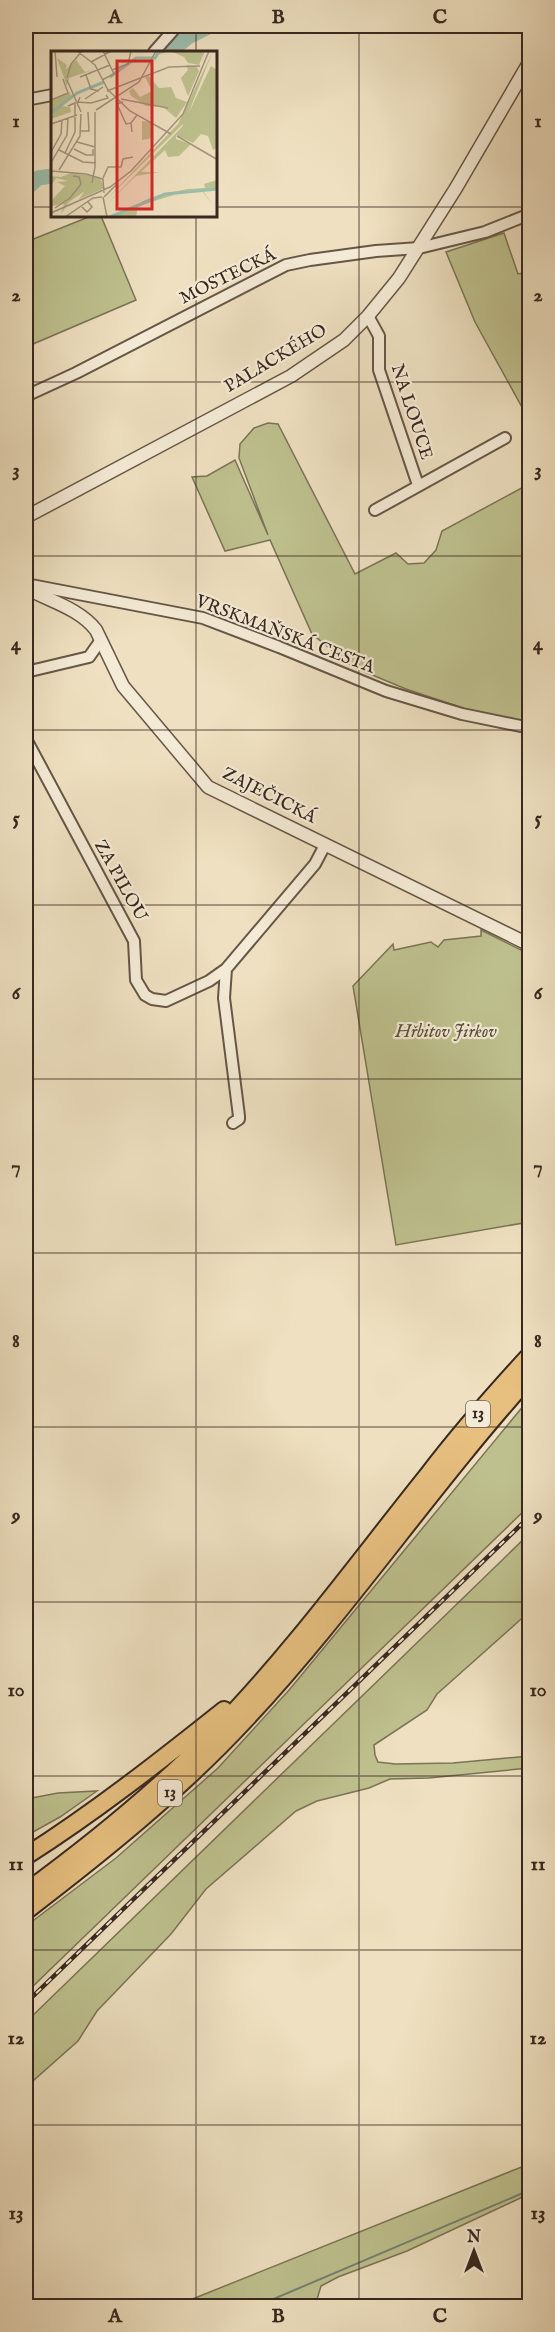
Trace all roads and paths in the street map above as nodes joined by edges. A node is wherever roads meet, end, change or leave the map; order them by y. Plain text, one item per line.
1 (177, 26) edge
2 (155, 51) edge
3 (530, 61) edge
4 (51, 95) edge
5 (26, 100) edge
6 (530, 214) edge
7 (419, 248) junction
8 (368, 316) junction
9 (26, 396) edge
10 (504, 438) dead end
11 (418, 485) junction
12 (375, 510) dead end
13 (26, 517) edge
14 (26, 586) edge
15 (101, 640) junction
16 (26, 672) edge
17 (530, 728) edge
18 (26, 739) edge
19 (325, 845) junction
20 (530, 945) edge
21 (226, 969) junction
22 (233, 1123) dead end
23 (530, 1355) edge
24 (530, 1376) edge
25 (292, 1645) junction
26 (26, 1856) edge
27 (26, 1892) edge
28 (26, 1911) edge

1 - 2 street
3 - 7 street, PALACKÉHO
4 - 5 street
6 - 7 street, MOSTECKÁ
7 - 8 street, PALACKÉHO
7 - 9 street, MOSTECKÁ
8 - 11 street, NA LOUCE
8 - 13 street, PALACKÉHO
10 - 11 street, NA LOUCE
11 - 12 street, NA LOUCE
14 - 15 street, ZAJEČICKÁ
14 - 17 street, VRSKMAŇSKÁ CESTA
15 - 16 street
15 - 19 street, ZAJEČICKÁ
18 - 21 street, ZA PILOU
19 - 20 street, ZAJEČICKÁ
19 - 21 street, ZA PILOU
21 - 22 street
23 - 25 highway, 13
24 - 28 highway, 13
25 - 26 highway
25 - 27 highway, 13

